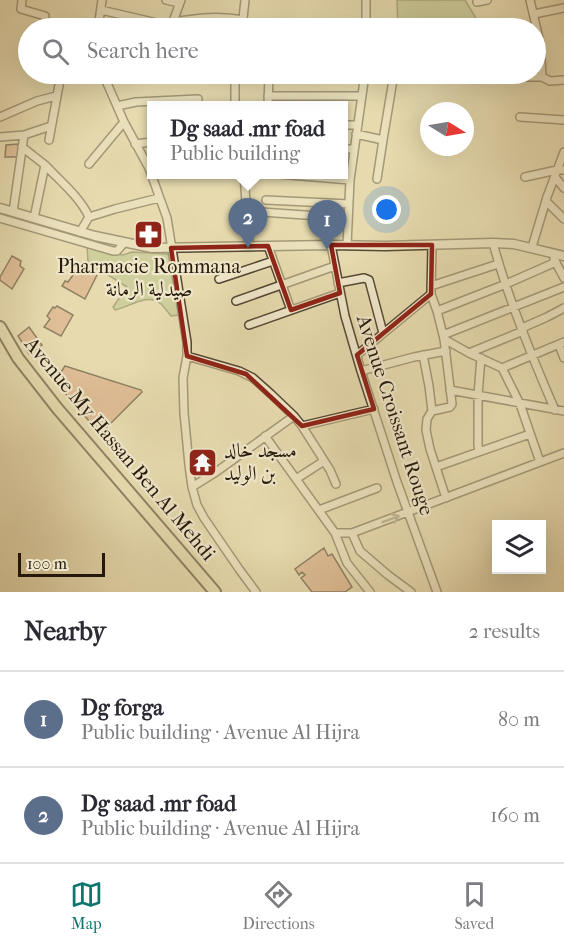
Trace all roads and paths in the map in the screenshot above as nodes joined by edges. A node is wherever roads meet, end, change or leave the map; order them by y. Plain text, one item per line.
1 (22, 0) edge
2 (102, 0) edge
3 (166, 0) edge
4 (245, 0) edge
5 (366, 0) edge
6 (487, 0) edge
7 (530, 0) edge
8 (180, 1) edge
9 (477, 2) dead end
10 (564, 8) edge
11 (101, 10) junction
12 (534, 14) junction
13 (45, 18) edge
14 (100, 18) edge
15 (136, 18) edge
16 (173, 18) edge
17 (212, 18) edge
18 (234, 18) edge
19 (243, 18) edge
20 (366, 18) edge
21 (535, 18) edge
22 (546, 79) edge
23 (564, 80) edge
24 (59, 84) edge
25 (107, 84) edge
26 (235, 84) edge
27 (269, 84) edge
28 (364, 84) edge
29 (392, 84) edge
30 (56, 96) junction
31 (268, 96) junction
32 (362, 96) junction
33 (198, 99) dead end
34 (147, 101) edge
35 (157, 101) edge
36 (235, 101) edge
37 (268, 101) edge
38 (117, 106) junction
39 (0, 117) edge
40 (520, 117) dead end
41 (564, 120) edge
42 (124, 122) junction
43 (348, 125) edge
44 (358, 125) junction
45 (51, 126) junction
46 (356, 134) junction
47 (24, 135) junction
48 (0, 136) edge
49 (49, 140) dead end
50 (382, 140) junction
51 (147, 143) edge
52 (135, 144) junction
53 (22, 147) junction
54 (348, 149) edge
55 (354, 149) junction
56 (564, 152) edge
57 (147, 163) edge
58 (45, 165) junction
59 (89, 165) dead end
60 (558, 172) edge
61 (525, 177) dead end
62 (153, 179) edge
63 (244, 179) edge
64 (338, 179) edge
65 (377, 179) dead end
66 (350, 180) junction
67 (564, 188) edge
68 (159, 198) junction
69 (266, 200) dead end
70 (546, 201) junction
71 (349, 204) junction
72 (0, 208) edge
73 (13, 212) junction
74 (247, 212) junction
75 (89, 217) junction
76 (0, 218) edge
77 (34, 218) junction
78 (348, 218) junction
79 (564, 219) edge
80 (58, 225) junction
81 (80, 232) junction
82 (55, 235) junction
83 (95, 236) junction
84 (124, 243) junction
85 (493, 243) junction
86 (331, 245) junction
87 (347, 245) junction
88 (432, 245) junction
89 (92, 246) junction
90 (249, 246) junction
91 (268, 246) junction
92 (532, 247) junction
93 (171, 248) junction
94 (551, 252) junction
95 (564, 256) edge
96 (273, 261) junction
97 (556, 262) junction
98 (498, 264) junction
99 (335, 266) junction
100 (564, 278) edge
101 (219, 279) dead end
102 (338, 283) junction
103 (506, 284) junction
104 (281, 285) junction
105 (564, 287) edge
106 (431, 290) junction
107 (340, 293) junction
108 (236, 301) dead end
109 (514, 308) junction
110 (564, 308) edge
111 (291, 310) junction
112 (437, 311) junction
113 (249, 325) dead end
114 (0, 327) edge
115 (522, 329) junction
116 (383, 333) junction
117 (443, 337) junction
118 (562, 343) edge
119 (446, 351) junction
120 (469, 353) junction
121 (357, 355) junction
122 (423, 355) junction
123 (187, 356) junction
124 (532, 356) junction
125 (481, 358) junction
126 (564, 358) edge
127 (502, 368) junction
128 (361, 371) junction
129 (450, 390) junction
130 (478, 395) junction
131 (520, 404) junction
132 (375, 409) junction
133 (555, 410) junction
134 (432, 411) junction
135 (564, 411) edge
136 (294, 416) junction
137 (302, 426) junction
138 (530, 434) junction
139 (265, 436) junction
140 (479, 451) junction
141 (564, 453) edge
142 (324, 461) junction
143 (540, 462) junction
144 (436, 467) junction
145 (296, 479) junction
146 (336, 484) dead end
147 (192, 488) junction
148 (377, 488) dead end
149 (446, 498) junction
150 (319, 510) junction
151 (408, 512) junction
152 (335, 533) junction
153 (352, 533) junction
154 (215, 592) edge
155 (256, 592) edge
156 (369, 592) edge
157 (411, 592) edge
158 (437, 592) edge

1 - 13 street
2 - 11 street
3 - 8 street
4 - 19 street
5 - 20 street
6 - 9 street
7 - 12 street
8 - 16 street
10 - 12 street
11 - 14 street
11 - 15 street
12 - 21 street
17 - 18 street
22 - 23 street
24 - 30 street
25 - 38 street
26 - 36 street
27 - 31 street
28 - 32 street
29 - 50 street
30 - 39 street
30 - 45 street
31 - 32 street
31 - 37 street
32 - 44 street
33 - 35 street
34 - 38 street
38 - 42 street
40 - 41 street
42 - 52 street
42 - 59 street
43 - 44 street
44 - 46 street
45 - 47 street
45 - 49 street
46 - 50 street
46 - 55 street
47 - 48 street
47 - 53 street
50 - 65 street
51 - 52 street
52 - 57 street
53 - 58 street
53 - 73 street
54 - 55 street
55 - 66 street
56 - 60 street
58 - 75 street
58 - 77 street
60 - 61 street
60 - 67 street
60 - 70 street
62 - 68 street
63 - 74 street
64 - 66 street
66 - 71 street
68 - 75 street
68 - 93 street
69 - 71 street
70 - 79 street
70 - 92 street
71 - 78 street
72 - 73 street
73 - 77 street
74 - 78 street
74 - 90 street
75 - 81 street
76 - 82 street
77 - 80 street
78 - 87 street
80 - 81 street
80 - 82 street
81 - 83 street
82 - 89 street
83 - 84 street
83 - 89 street
84 - 89 street
84 - 93 street
85 - 88 street
85 - 92 street
85 - 98 street
86 - 87 street
86 - 91 street
86 - 99 street, Avenue Croissant Rouge
87 - 88 street
88 - 106 street
90 - 91 street
90 - 93 street
91 - 96 street
92 - 94 street
93 - 123 street
94 - 95 street
94 - 97 street
96 - 101 street
96 - 104 street
97 - 100 street
97 - 103 street
98 - 103 street
98 - 106 street
99 - 102 street, Avenue Croissant Rouge
99 - 104 street
102 - 107 street, Avenue Croissant Rouge
102 - 116 street
103 - 109 street
103 - 112 street
104 - 108 street
104 - 111 street
105 - 109 street
106 - 112 street
106 - 116 street
107 - 111 street
107 - 121 street, Avenue Croissant Rouge
109 - 115 street
109 - 117 street
110 - 115 street
111 - 113 street
112 - 117 street
114 - 154 main road, Avenue My Hassan Ben Al Mehdi
115 - 120 street
115 - 124 street
116 - 121 street
117 - 119 street
117 - 120 street
118 - 124 street
118 - 126 street
119 - 122 street
119 - 129 street
120 - 125 street
121 - 128 street, Avenue Croissant Rouge
122 - 128 street
122 - 134 street
123 - 136 street
123 - 147 street
124 - 127 street
124 - 133 street
125 - 127 street
125 - 130 street
127 - 131 street
128 - 132 street, Avenue Croissant Rouge
129 - 130 street
129 - 134 street
130 - 131 street
130 - 140 street
131 - 133 street
131 - 138 street
132 - 137 street
132 - 151 street, Avenue Croissant Rouge
133 - 135 street
134 - 144 street
136 - 137 street
136 - 139 street
137 - 142 street
138 - 140 street
138 - 143 street
139 - 145 street
139 - 147 street
140 - 144 street
141 - 143 street
142 - 145 street
142 - 146 street
143 - 149 street
144 - 149 street
145 - 150 street
147 - 155 street
148 - 150 street
149 - 151 street
150 - 152 street
153 -> 151 street
151 - 158 street, Avenue Croissant Rouge
152 - 153 street
152 - 156 street
153 - 157 street

